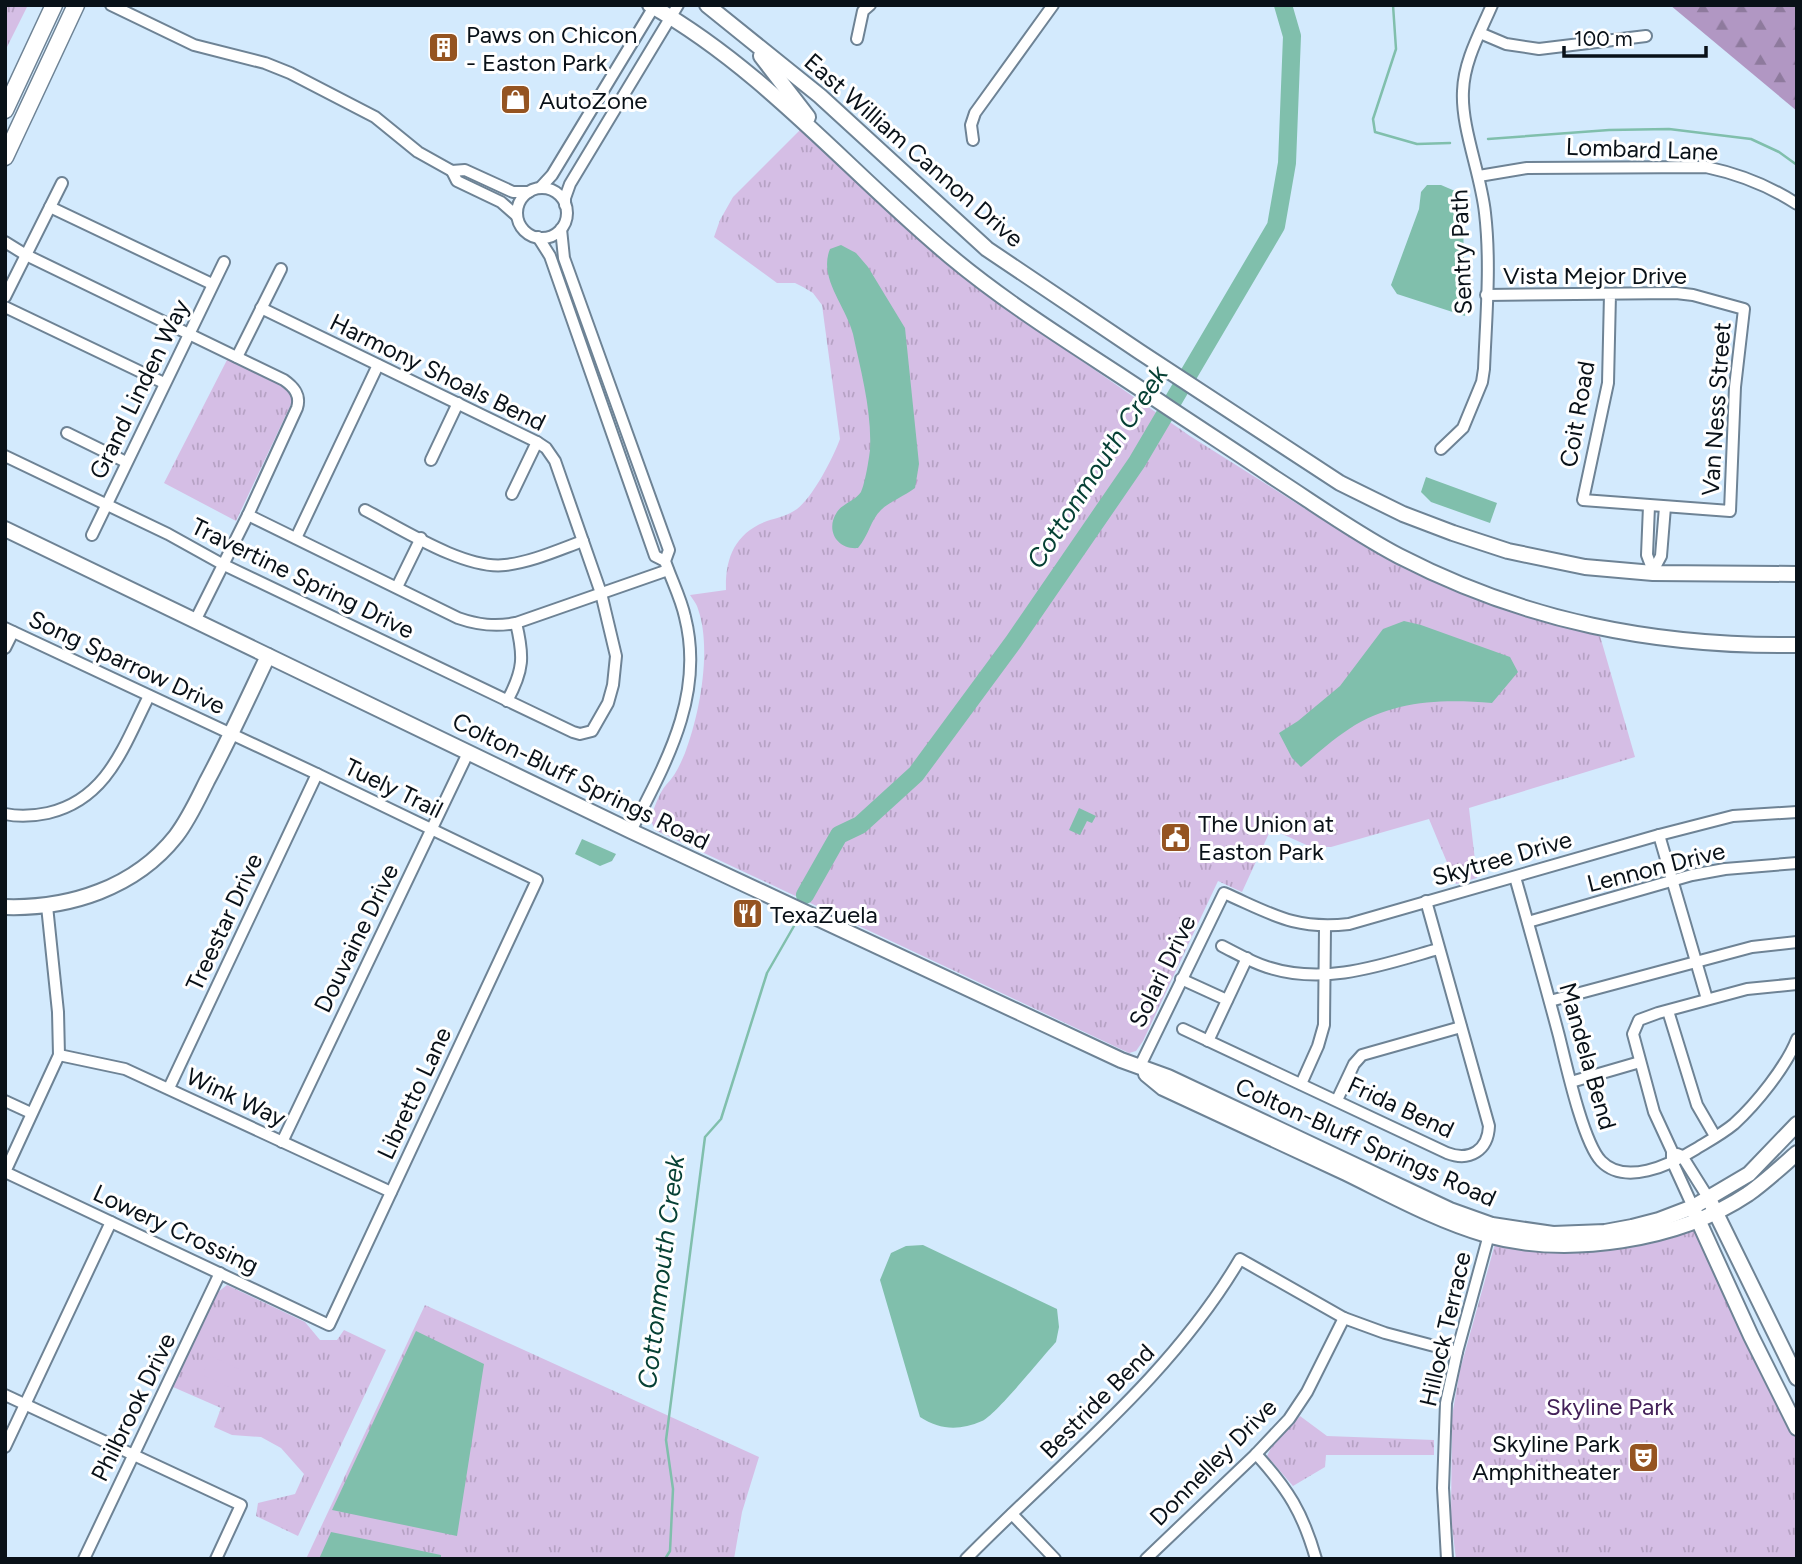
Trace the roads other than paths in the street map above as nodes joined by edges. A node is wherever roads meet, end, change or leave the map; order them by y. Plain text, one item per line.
1 (54, 5) edge
2 (76, 5) edge
3 (111, 5) edge
4 (707, 5) edge
5 (870, 5) edge
6 (1053, 5) edge
7 (1492, 5) edge
8 (653, 6) edge
9 (674, 11) edge
10 (734, 26) junction
11 (1480, 33) junction
12 (1646, 36) dead end
13 (857, 39) dead end
14 (5, 110) edge
15 (973, 140) dead end
16 (5, 157) edge
17 (852, 167) junction
18 (452, 171) junction
19 (1479, 176) junction
20 (62, 183) dead end
21 (534, 190) junction
22 (1797, 204) edge
23 (565, 205) junction
24 (50, 207) junction
25 (517, 216) junction
26 (561, 229) junction
27 (538, 237) junction
28 (5, 242) edge
29 (26, 255) junction
30 (224, 262) dead end
31 (281, 269) dead end
32 (212, 284) junction
33 (1609, 294) junction
34 (1486, 295) junction
35 (5, 297) edge
36 (5, 307) edge
37 (261, 309) junction
38 (1744, 309) joint
39 (188, 334) junction
40 (237, 357) junction
41 (378, 365) junction
42 (164, 383) junction
43 (458, 403) junction
44 (67, 433) dead end
45 (537, 442) junction
46 (1441, 449) dead end
47 (5, 456) edge
48 (430, 460) dead end
49 (126, 462) junction
50 (512, 494) dead end
51 (106, 505) junction
52 (1649, 506) junction
53 (1665, 507) junction
54 (365, 510) dead end
55 (248, 515) junction
56 (5, 529) edge
57 (93, 535) dead end
58 (296, 538) junction
59 (421, 538) junction
60 (583, 541) junction
61 (222, 564) junction
62 (666, 565) junction
63 (1797, 574) edge
64 (397, 587) junction
65 (601, 593) junction
66 (195, 621) junction
67 (516, 623) junction
68 (9, 630) edge
69 (1797, 645) edge
70 (5, 648) edge
71 (268, 656) junction
72 (149, 695) junction
73 (507, 701) junction
74 (232, 734) junction
75 (584, 734) joint
76 (468, 753) junction
77 (317, 774) junction
78 (1797, 812) edge
79 (5, 814) edge
80 (431, 829) junction
81 (631, 831) junction
82 (1659, 835) junction
83 (1797, 863) edge
84 (1515, 877) junction
85 (537, 880) joint
86 (1672, 881) junction
87 (1224, 893) joint
88 (1426, 901) junction
89 (5, 906) edge
90 (47, 906) junction
91 (1528, 922) junction
92 (1325, 927) junction
93 (1797, 942) edge
94 (1222, 946) dead end
95 (1438, 949) junction
96 (1247, 958) junction
97 (1696, 962) junction
98 (1325, 975) junction
99 (1181, 979) junction
100 (1797, 985) edge
101 (1707, 999) junction
102 (1227, 1000) junction
103 (1550, 1001) junction
104 (1668, 1010) junction
105 (1461, 1027) junction
106 (1183, 1029) dead end
107 (1797, 1039) edge
108 (1208, 1041) junction
109 (59, 1055) junction
110 (1640, 1062) junction
111 (1139, 1068) junction
112 (1571, 1082) junction
113 (1301, 1084) junction
114 (169, 1088) junction
115 (1337, 1100) junction
116 (5, 1101) edge
117 (31, 1113) junction
118 (1797, 1124) edge
119 (1715, 1136) junction
120 (282, 1142) junction
121 (1797, 1153) edge
122 (1675, 1156) junction
123 (5, 1172) edge
124 (391, 1192) junction
125 (1712, 1205) junction
126 (1695, 1213) junction
127 (111, 1222) junction
128 (1490, 1230) junction
129 (220, 1273) junction
130 (1344, 1318) junction
131 (329, 1325) joint
132 (1457, 1352) junction
133 (1797, 1378) edge
134 (5, 1395) edge
135 (25, 1405) junction
136 (1797, 1428) edge
137 (5, 1447) edge
138 (1256, 1454) junction
139 (133, 1455) junction
140 (1013, 1514) junction
141 (84, 1559) edge
142 (216, 1559) edge
143 (966, 1559) edge
144 (1055, 1559) edge
145 (1146, 1559) edge
146 (1316, 1559) edge
147 (1447, 1559) edge

1 - 14 main road
2 - 16 main road
3 - 18 street
4 - 10 street, East William Cannon Drive
5 - 13 street
6 - 15 street
7 - 11 street, Sentry Path
8 - 9 street, East William Cannon Drive
8 - 21 street
9 - 17 street, East William Cannon Drive
9 - 23 street
10 - 17 street, East William Cannon Drive
10 - 63 street, East William Cannon Drive
11 - 12 street
11 - 19 street, Sentry Path
17 - 69 street, East William Cannon Drive
18 - 21 street
18 - 25 street
19 - 22 street, Lombard Lane
19 - 34 street, Sentry Path
20 - 24 street
21 - 23 street
21 - 25 street
23 - 26 street
24 - 29 street
24 - 32 street
25 - 27 street
26 - 27 street
26 - 62 street
27 - 62 street
28 - 29 street
29 - 35 street
29 - 39 street
30 - 32 street, Grand Linden Way
31 - 37 street
32 - 39 street, Grand Linden Way
33 - 34 street, Vista Mejor Drive
33 - 38 street, Vista Mejor Drive
33 - 52 street, Coit Road
34 - 46 street, Sentry Path
36 - 42 street
37 - 40 street
37 - 41 street, Harmony Shoals Bend
38 - 53 street, Van Ness Street
39 - 40 street
39 - 42 street, Grand Linden Way
40 - 55 street
41 - 43 street, Harmony Shoals Bend
41 - 58 street
42 - 49 street, Grand Linden Way
43 - 45 street, Harmony Shoals Bend
43 - 48 street
44 - 49 street
45 - 50 street
45 - 60 street, Harmony Shoals Bend
47 - 51 street, Travertine Spring Drive
49 - 51 street, Grand Linden Way
51 - 57 street, Grand Linden Way
51 - 61 street, Travertine Spring Drive
52 - 53 street
52 - 53 street
54 - 59 street
55 - 58 street
55 - 61 street
56 - 66 street, Colton-Bluff Springs Road
58 - 64 street
59 - 60 street
59 - 64 street
60 - 65 street, Harmony Shoals Bend
61 - 66 street
61 - 73 street, Travertine Spring Drive
62 - 65 street
62 - 81 street
64 - 67 street
65 - 67 street
65 - 75 street, Harmony Shoals Bend
66 - 71 street, Colton-Bluff Springs Road
67 - 73 street
68 - 70 street
68 - 72 street, Song Sparrow Drive
71 - 74 street
71 - 76 street, Colton-Bluff Springs Road
72 - 74 street, Song Sparrow Drive
72 - 79 street
73 - 75 street, Travertine Spring Drive
74 - 77 street, Tuely Trail
74 - 90 street
76 - 80 street, Douvaine Drive
76 - 81 street, Colton-Bluff Springs Road
77 - 80 street, Tuely Trail
77 - 114 street, Treestar Drive
78 - 82 street, Skytree Drive
80 - 85 street, Tuely Trail
80 - 120 street, Douvaine Drive
81 - 111 street, Colton-Bluff Springs Road
82 - 84 street, Skytree Drive
82 - 86 street
83 - 86 street, Lennon Drive
84 - 88 street, Skytree Drive
84 - 91 street, Mandela Bend
85 - 124 street, Libretto Lane
86 - 91 street, Lennon Drive
86 - 97 street
87 - 92 street, Skytree Drive
87 - 99 street, Solari Drive
88 - 92 street, Skytree Drive
88 - 95 street, Frida Bend
89 - 90 street
90 - 109 street
91 - 103 street, Mandela Bend
92 - 98 street
93 - 97 street
94 - 96 street
95 - 98 street
95 - 105 street, Frida Bend
96 - 98 street
96 - 102 street
97 - 101 street
97 - 103 street
98 - 113 street
99 - 102 street
99 - 111 street, Solari Drive
100 - 101 street
101 - 104 street
102 - 108 street
103 - 112 street, Mandela Bend
104 - 110 street
104 - 119 street
105 - 115 street
105 - 115 street, Frida Bend
106 - 108 street, Frida Bend
107 - 119 street, Mandela Bend
108 - 113 street, Frida Bend
109 - 114 street, Wink Way
109 - 117 street
110 - 112 street
110 - 122 street
111 - 128 street, Colton-Bluff Springs Road
112 - 122 street, Mandela Bend
113 - 115 street, Frida Bend
114 - 120 street, Wink Way
116 - 117 street
117 - 123 street
118 - 125 street, Colton-Bluff Springs Road
119 - 122 street, Mandela Bend
120 - 124 street, Wink Way
121 - 125 street, Colton-Bluff Springs Road
122 - 125 street
122 - 126 street
123 - 127 street, Lowery Crossing
124 - 131 street, Libretto Lane
125 - 126 street, Colton-Bluff Springs Road
125 - 133 street
126 - 128 street, Colton-Bluff Springs Road
126 - 136 street
127 - 129 street, Lowery Crossing
127 - 135 street
128 - 132 street, Hillock Terrace
129 - 131 street, Lowery Crossing
129 - 139 street, Philbrook Drive
130 - 132 street
130 - 138 street, Donnelley Drive
130 - 140 street, Bestride Bend
132 - 147 street, Hillock Terrace
134 - 135 street
135 - 137 street
135 - 139 street
138 - 145 street, Donnelley Drive
138 - 146 street
139 - 141 street, Philbrook Drive
139 - 142 street
140 - 143 street, Bestride Bend
140 - 144 street

